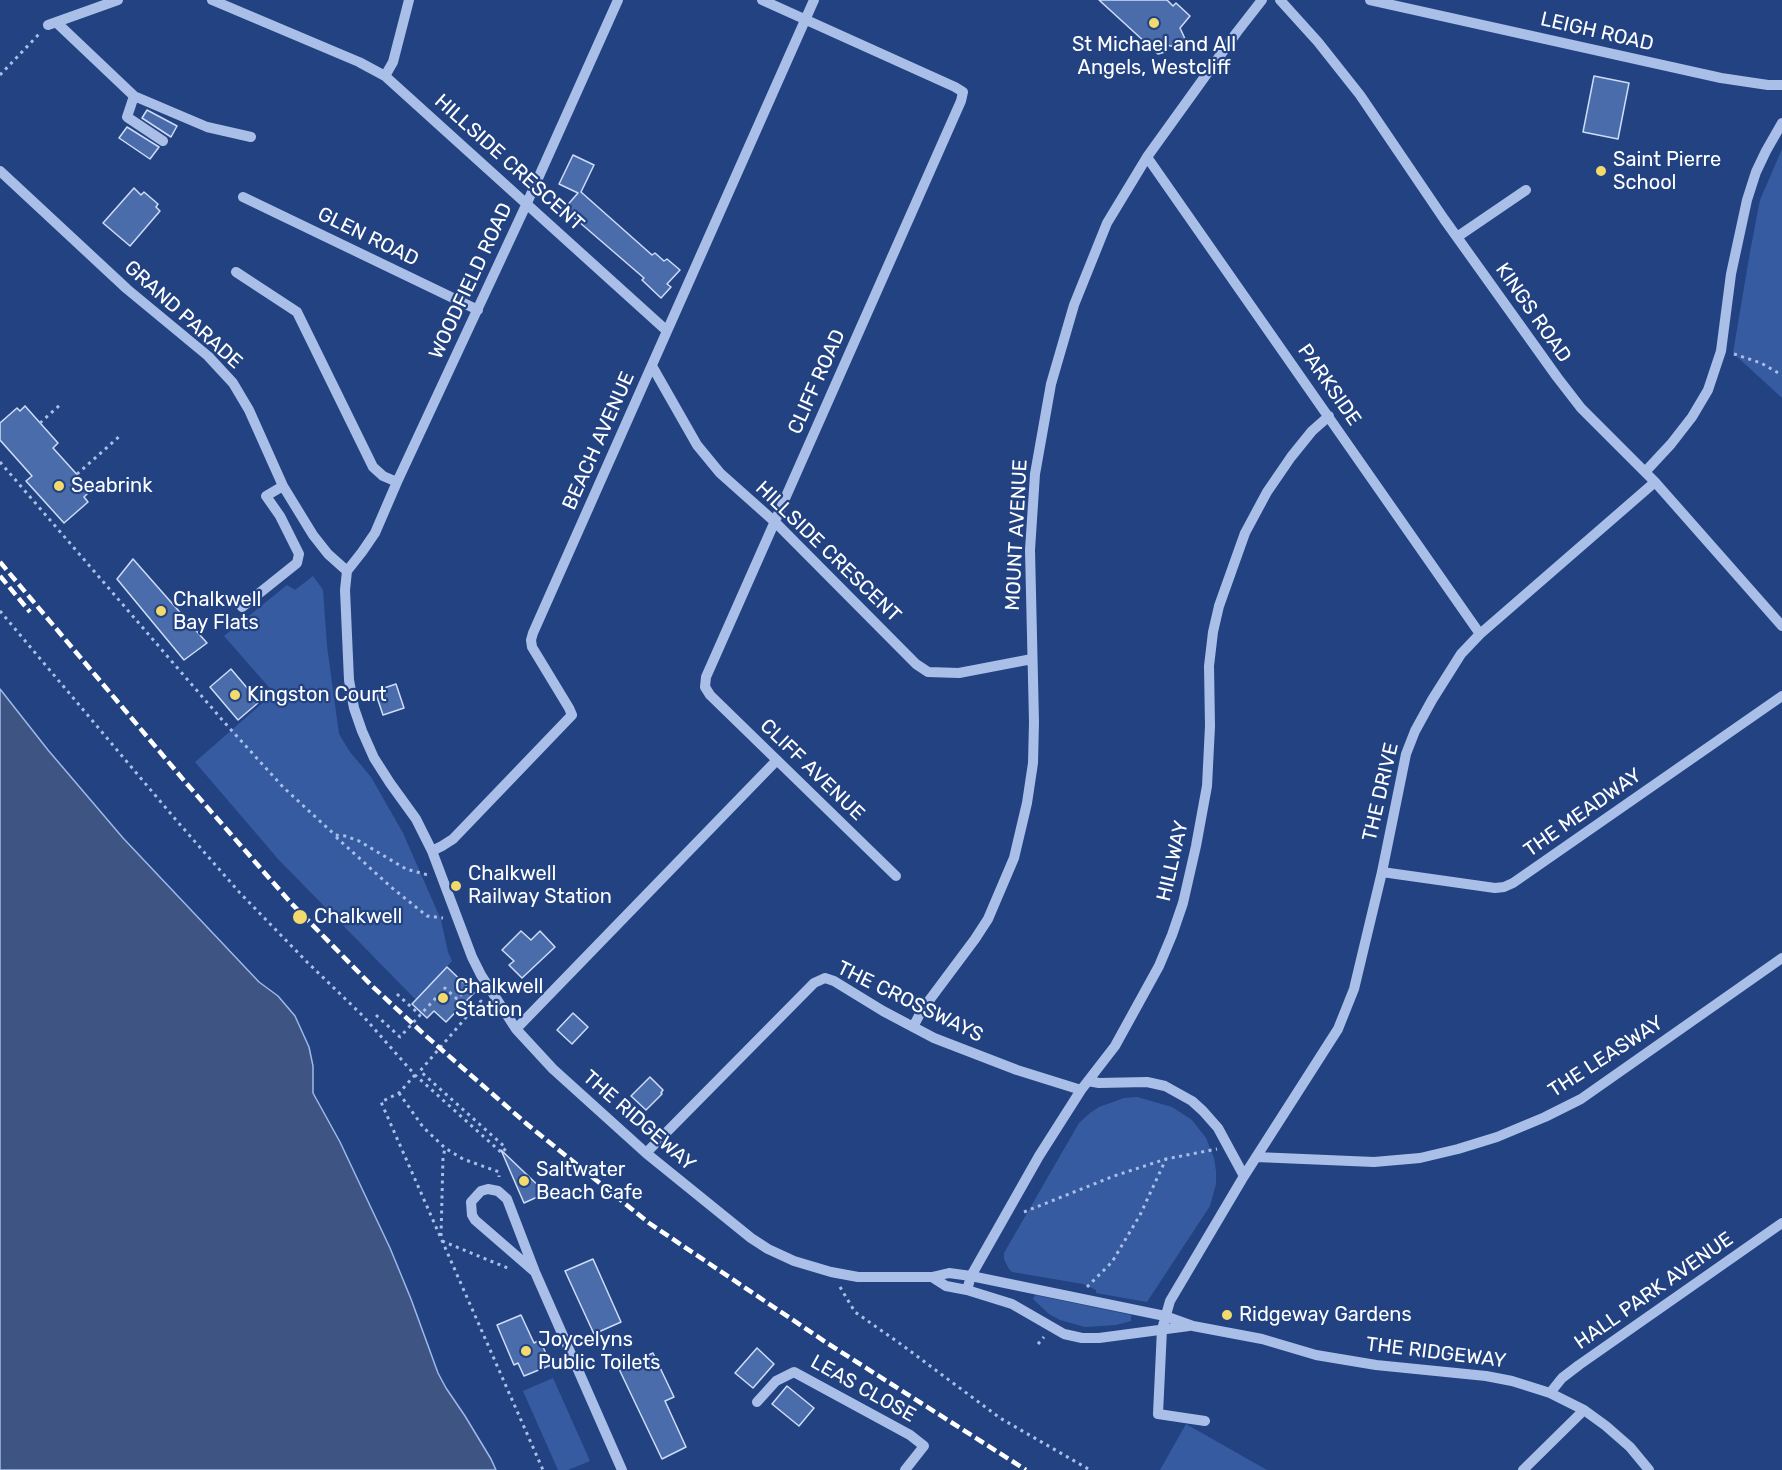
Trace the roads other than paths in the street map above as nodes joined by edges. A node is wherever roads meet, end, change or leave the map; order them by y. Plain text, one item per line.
1 (118, 0) edge
2 (212, 0) edge
3 (409, 0) edge
4 (618, 0) edge
5 (762, 0) edge
6 (814, 0) edge
7 (1262, 0) edge
8 (1280, 0) edge
9 (1370, 0) edge
10 (806, 19) junction
11 (386, 76) junction
12 (1782, 85) edge
13 (134, 96) junction
14 (1782, 123) edge
15 (251, 137) dead end
16 (163, 141) dead end
17 (1147, 157) junction
18 (0, 171) edge
19 (1526, 190) dead end
20 (243, 197) dead end
21 (527, 204) junction
22 (1457, 237) junction
23 (236, 272) dead end
24 (478, 310) junction
25 (667, 331) junction
26 (652, 366) junction
27 (1329, 416) junction
28 (1645, 472) junction
29 (397, 482) junction
30 (1654, 482) junction
31 (284, 486) junction
32 (776, 522) junction
33 (346, 571) junction
34 (242, 607) dead end
35 (1782, 626) edge
36 (1480, 634) junction
37 (1032, 659) junction
38 (705, 687) joint
39 (1782, 696) edge
40 (777, 760) junction
41 (432, 851) junction
42 (1382, 872) junction
43 (896, 876) dead end
44 (1782, 958) edge
45 (913, 1027) junction
46 (516, 1029) junction
47 (1085, 1085) junction
48 (646, 1153) junction
49 (1256, 1157) junction
50 (1244, 1176) junction
51 (1782, 1223) edge
52 (535, 1272) junction
53 (971, 1276) junction
54 (932, 1277) junction
55 (967, 1290) junction
56 (1165, 1316) junction
57 (1193, 1326) junction
58 (1162, 1329) junction
59 (1550, 1393) junction
60 (757, 1402) dead end
61 (1584, 1410) junction
62 (1206, 1420) dead end
63 (622, 1470) edge
64 (905, 1470) edge
65 (1523, 1470) edge
66 (1649, 1470) edge

1 - 13 street
2 - 11 street, HILLSIDE CRESCENT
3 - 11 street
4 - 21 street, WOODFIELD ROAD
5 - 10 street
6 - 10 street, BEACH AVENUE
7 - 17 street, MOUNT AVENUE
8 - 22 street, KINGS ROAD
9 - 12 street, LEIGH ROAD
10 - 25 street, BEACH AVENUE
10 - 32 street, CLIFF ROAD
11 - 21 street, HILLSIDE CRESCENT
13 - 15 street
13 - 16 street
14 - 28 street
17 - 27 street, PARKSIDE
17 - 37 street, MOUNT AVENUE
18 - 31 street, GRAND PARADE
19 - 22 street
20 - 24 street, GLEN ROAD
21 - 24 street, WOODFIELD ROAD
21 - 25 street, HILLSIDE CRESCENT
22 - 28 street, KINGS ROAD
23 - 29 street
24 - 29 street, WOODFIELD ROAD
25 - 26 street, BEACH AVENUE
26 - 32 street, HILLSIDE CRESCENT
26 - 41 street, BEACH AVENUE
27 - 36 street, PARKSIDE
27 - 47 street, HILLWAY
28 - 30 street, KINGS ROAD
29 - 33 street, WOODFIELD ROAD
30 - 35 street, KINGS ROAD
30 - 36 street, THE DRIVE
31 - 33 street, GRAND PARADE
31 - 34 street
32 - 37 street, HILLSIDE CRESCENT
32 - 38 street, CLIFF ROAD
33 - 41 street, THE RIDGEWAY
36 - 42 street, THE DRIVE
37 - 45 street, MOUNT AVENUE
38 - 40 street, CLIFF AVENUE
39 - 42 street, THE MEADWAY
40 - 43 street, CLIFF AVENUE
40 - 46 street
41 - 46 street, THE RIDGEWAY
42 - 49 street, THE DRIVE
44 - 49 street, THE LEASWAY
45 - 47 street, THE CROSSWAYS
45 - 48 street, THE CROSSWAYS
46 - 48 street, THE RIDGEWAY
47 - 50 street
47 - 53 street, HILLWAY
48 - 54 street, THE RIDGEWAY
49 - 50 street, THE DRIVE
50 - 56 street
51 - 59 street, HALL PARK AVENUE
52 - 52 street
52 - 63 street
53 - 54 street, THE RIDGEWAY
53 - 55 street, HILLWAY
53 - 56 street, THE RIDGEWAY
54 - 55 street, THE RIDGEWAY
55 - 58 street, THE RIDGEWAY
56 - 57 street, THE RIDGEWAY
56 - 58 street
57 - 58 street, THE RIDGEWAY
57 - 59 street, THE RIDGEWAY
58 - 62 street
59 - 61 street, THE RIDGEWAY
60 - 64 street, LEAS CLOSE
61 - 65 street
61 - 66 street, THE RIDGEWAY

